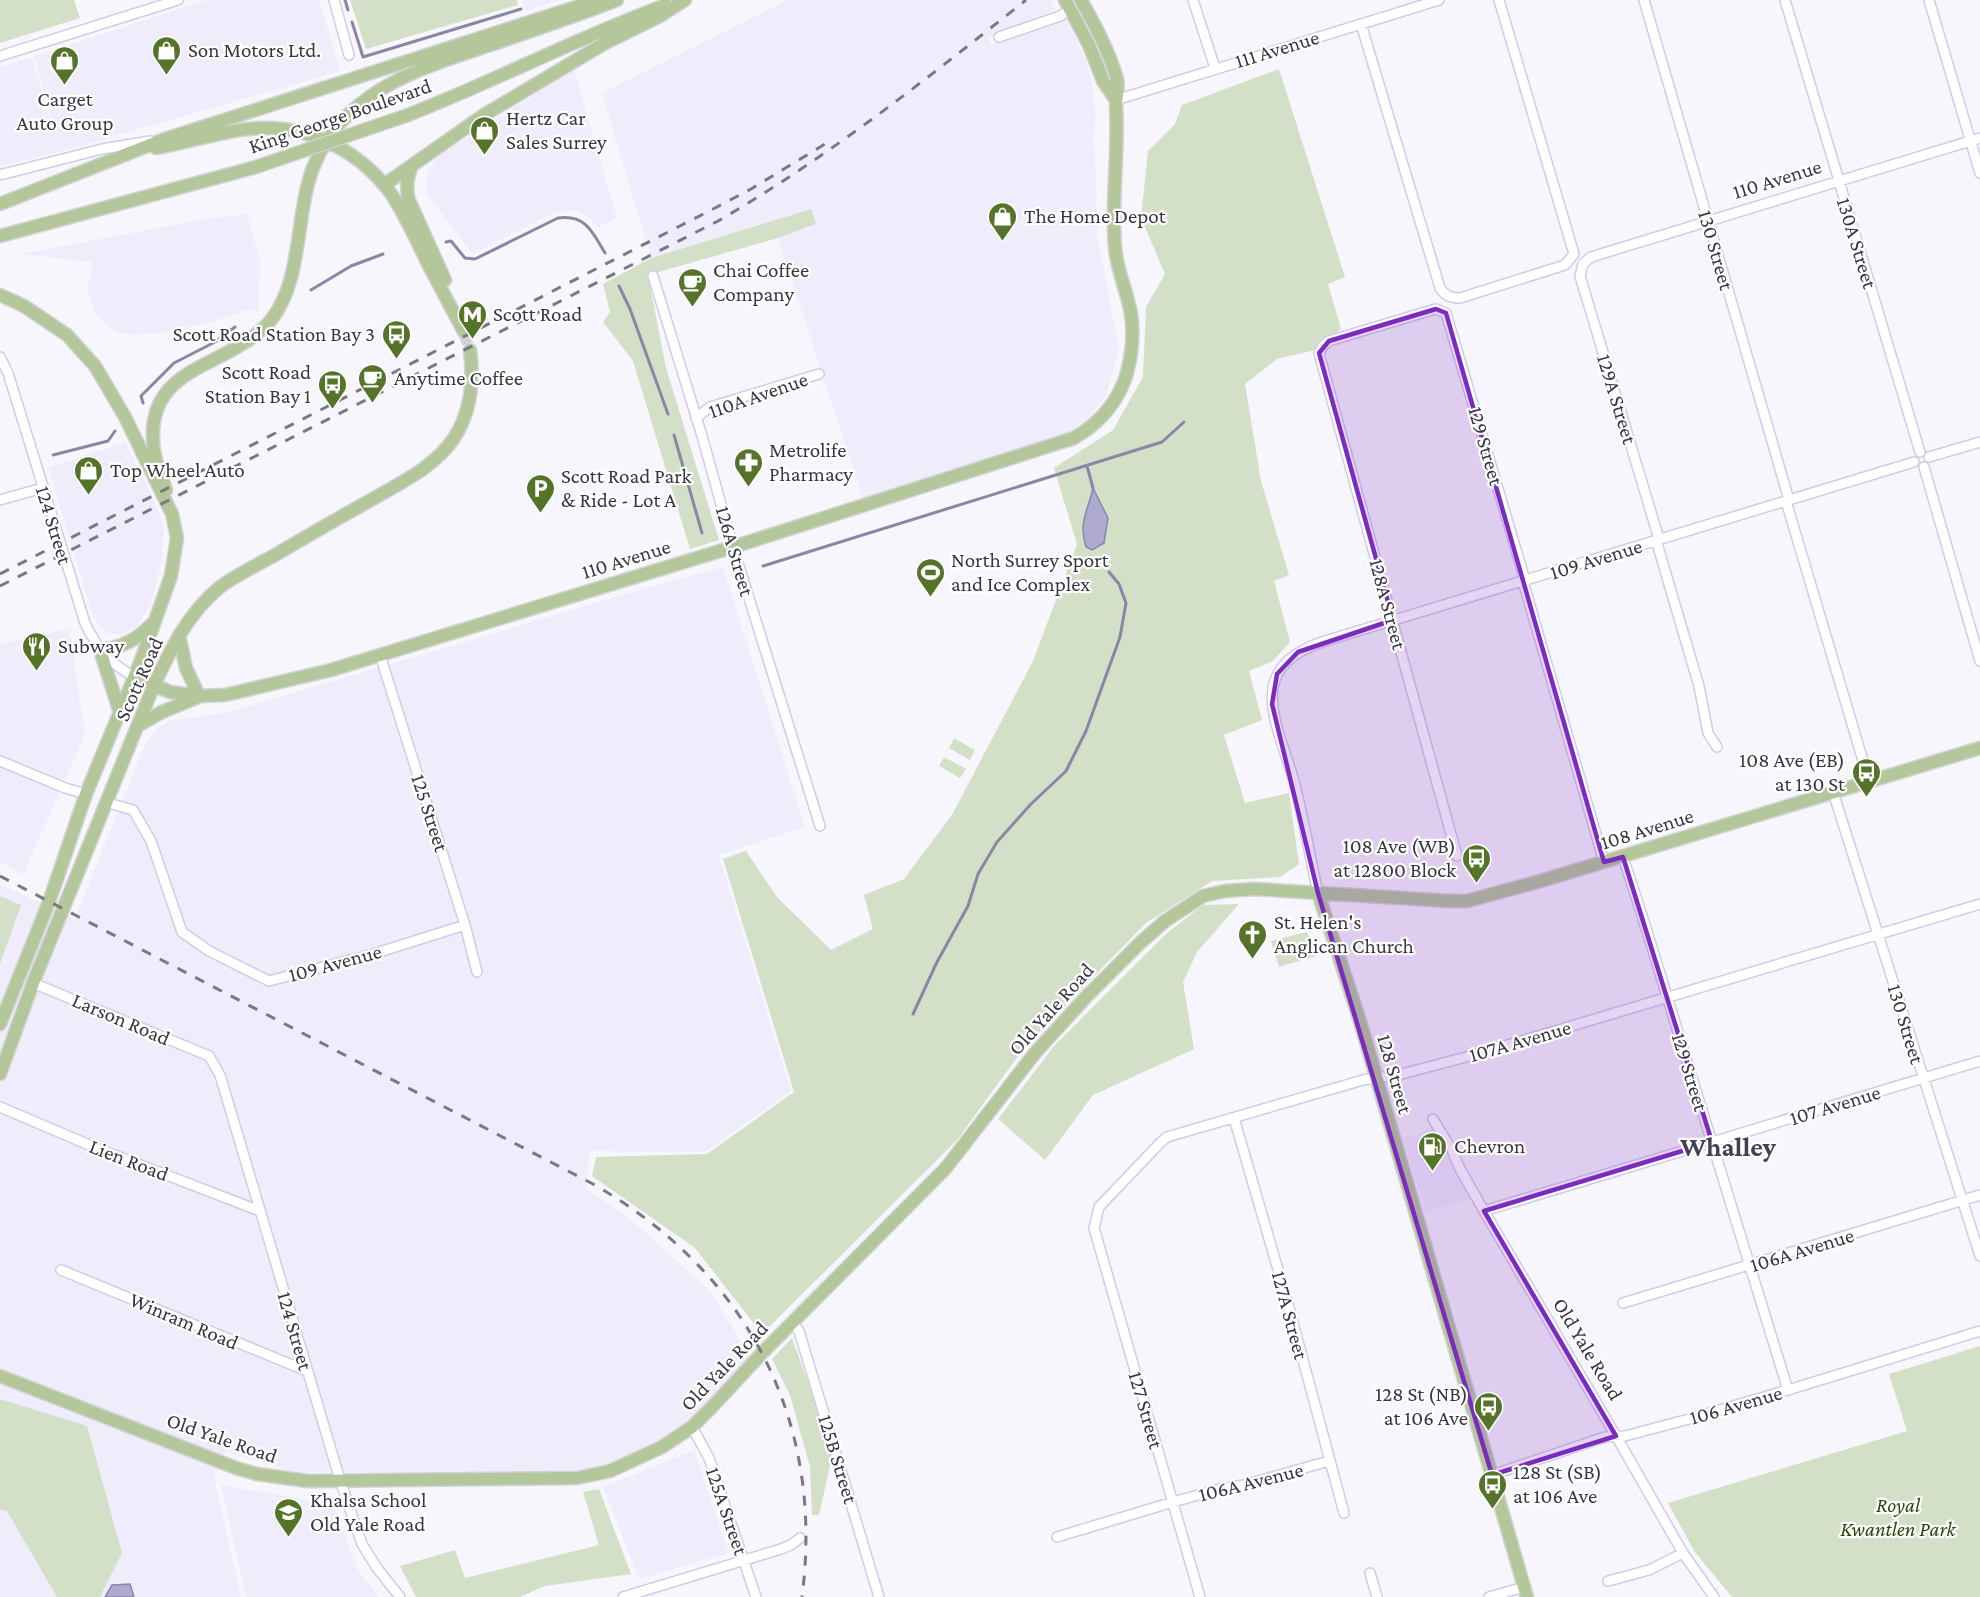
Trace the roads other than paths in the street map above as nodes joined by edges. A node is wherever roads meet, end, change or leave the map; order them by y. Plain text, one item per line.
1 (178, 0) edge
2 (334, 0) edge
3 (599, 0) edge
4 (617, 0) edge
5 (682, 0) edge
6 (1081, 0) edge
7 (1193, 0) edge
8 (1439, 0) edge
9 (1499, 0) edge
10 (1644, 0) edge
11 (1785, 0) edge
12 (1929, 0) edge
13 (1067, 5) edge
14 (1361, 24) junction
15 (999, 37) dead end
16 (349, 54) dead end
17 (0, 56) edge
18 (1215, 68) junction
19 (1116, 100) junction
20 (165, 139) junction
21 (1975, 140) edge
22 (328, 141) junction
23 (131, 153) junction
24 (411, 167) junction
25 (1980, 173) edge
26 (0, 175) edge
27 (1838, 181) junction
28 (384, 185) junction
29 (0, 204) edge
30 (1707, 221) junction
31 (0, 236) edge
32 (1586, 260) joint
33 (653, 276) dead end
34 (0, 296) edge
35 (1446, 313) joint
36 (470, 350) tunnel mouth
37 (0, 357) edge
38 (819, 374) dead end
39 (696, 418) junction
40 (1980, 442) edge
41 (1920, 452) junction
42 (1929, 457) junction
43 (1914, 462) junction
44 (1924, 467) junction
45 (43, 488) junction
46 (0, 500) edge
47 (1787, 500) junction
48 (172, 514) junction
49 (1657, 540) junction
50 (733, 547) junction
51 (1524, 580) junction
52 (156, 620) junction
53 (1393, 620) junction
54 (179, 635) junction
55 (100, 650) junction
56 (380, 655) junction
57 (1980, 661) edge
58 (1283, 666) joint
59 (135, 676) junction
60 (154, 685) junction
61 (199, 696) junction
62 (120, 713) junction
63 (140, 725) junction
64 (1717, 747) dead end
65 (1980, 748) edge
66 (0, 761) edge
67 (1869, 781) junction
68 (1833, 792) junction
69 (86, 794) junction
70 (108, 802) junction
71 (820, 826) dead end
72 (1457, 856) dead end
73 (1623, 856) junction
74 (1604, 862) junction
75 (1318, 893) junction
76 (1980, 904) edge
77 (465, 925) junction
78 (1878, 933) junction
79 (477, 972) dead end
80 (33, 982) junction
81 (1667, 996) junction
82 (0, 1024) edge
83 (209, 1056) joint
84 (1980, 1061) edge
85 (0, 1074) edge
86 (1375, 1078) junction
87 (1923, 1078) junction
88 (0, 1107) edge
89 (1234, 1118) junction
90 (1433, 1119) dead end
91 (1712, 1142) junction
92 (1980, 1195) edge
93 (1962, 1201) junction
94 (260, 1211) junction
95 (1484, 1211) junction
96 (1095, 1222) joint
97 (1980, 1256) edge
98 (1750, 1266) junction
99 (61, 1270) dead end
100 (1623, 1303) dead end
101 (792, 1323) junction
102 (1980, 1331) edge
103 (306, 1371) junction
104 (0, 1376) edge
105 (1788, 1390) junction
106 (692, 1427) junction
107 (1616, 1436) junction
108 (1329, 1461) junction
109 (1492, 1475) junction
110 (340, 1480) junction
111 (1173, 1502) junction
112 (1344, 1513) dead end
113 (1057, 1537) dead end
114 (800, 1538) dead end
115 (1683, 1553) junction
116 (744, 1561) junction
117 (1370, 1573) dead end
118 (1608, 1581) dead end
119 (1526, 1592) edge
120 (400, 1597) edge
121 (623, 1597) edge
122 (756, 1597) edge
123 (879, 1597) edge
124 (1200, 1597) edge
125 (1377, 1597) edge
126 (1489, 1597) edge
127 (1714, 1597) edge

1 - 17 street
2 - 16 street
3 - 20 main road, King George Boulevard
4 - 22 main road
5 - 24 main road
5 - 31 main road, King George Boulevard, bridge
6 - 19 main road
7 - 18 street
8 - 14 street, 111 Avenue
9 - 14 street
10 - 30 street, 130 Street
11 - 27 street, 130A Street
12 - 21 street
13 - 15 street
13 - 19 main road
14 - 18 street, 111 Avenue
18 - 19 street, 111 Avenue
19 - 50 main road, 110 Avenue
20 - 23 main road, King George Boulevard
20 - 26 street
21 - 25 street
21 - 27 street, 110 Avenue
22 - 23 main road
22 - 28 main road
22 - 48 main road
23 - 29 main road, King George Boulevard
24 - 28 main road
24 - 28 main road
27 - 30 street, 110 Avenue
27 - 41 street, 130A Street
30 - 32 street, 110 Avenue
30 - 47 street, 130 Street
32 - 49 street, 129A Street
33 - 39 street, 126A Street
34 - 48 main road, Scott Road
35 - 51 street, 129 Street
35 - 53 street, 128A Street
36 - 54 main road, Scott Road
37 - 45 street, 124 Street
38 - 39 street, 110A Avenue
39 - 50 street, 126A Street
40 - 42 street
41 - 42 street
41 - 43 street
42 - 44 street
43 - 44 street
43 - 47 street, 109 Avenue
44 - 57 street
45 - 46 street
45 - 55 street, 124 Street
47 - 49 street, 109 Avenue
47 - 67 street, 130 Street
48 - 52 main road, Scott Road
49 - 51 street, 109 Avenue
49 - 64 street, 129A Street
50 - 56 main road, 110 Avenue
50 - 71 street, 126A Street
51 - 53 street, 109 Avenue
51 - 74 street, 129 Street
52 - 55 main road
52 - 59 main road, Scott Road
53 - 58 street, 109 Avenue
53 - 72 street, 128A Street
54 - 60 main road, Scott Road
54 - 61 main road
55 - 59 street, 124 Street
55 - 62 main road
56 - 61 main road, 110 Avenue
56 - 77 street, 125 Street
58 - 75 street, 128 Street
59 - 60 main road, 110 Avenue
59 - 62 main road, Scott Road
60 - 61 main road, 110 Avenue
60 - 63 main road, Scott Road
61 - 63 main road
62 - 69 main road, Scott Road
63 - 70 main road, Scott Road
65 - 67 main road, 108 Avenue
66 - 69 street
67 - 68 main road, 108 Avenue
68 - 73 main road, 108 Avenue
68 - 78 street, 130 Street
69 - 82 main road, Scott Road
70 - 77 street, 109 Avenue
70 - 80 main road, Scott Road
73 - 74 main road, 108 Avenue
73 - 81 street, 129 Street
74 - 75 main road, 108 Avenue
75 - 86 main road, 128 Street
75 - 101 main road, Old Yale Road
76 - 78 street, 107A Avenue
77 - 79 street, 125 Street
78 - 81 street, 107A Avenue
78 - 87 street, 130 Street
80 - 83 street, Larson Road
80 - 85 main road, Scott Road
81 - 86 street, 107A Avenue
81 - 91 street, 129 Street
83 - 94 street, 124 Street
84 - 87 street, 107 Avenue
86 - 89 street, 107A Avenue
86 - 109 main road, 128 Street
87 - 91 street, 107 Avenue
87 - 93 street, 130 Street
88 - 94 street, Lien Road
89 - 96 street, 107A Avenue
89 - 108 street, 127A Street
90 - 95 street, Old Yale Road
91 - 95 street, 107 Avenue
91 - 98 street, 129 Street
92 - 93 street, 106A Avenue
93 - 97 street, 130 Street
93 - 98 street, 106A Avenue
94 - 103 street, 124 Street
95 - 107 street, Old Yale Road
96 - 111 street, 127 Street
98 - 100 street, 106A Avenue
98 - 105 street, 129 Street
99 - 103 street, Winram Road
101 - 106 main road, Old Yale Road
101 - 123 street, 125B Street
102 - 105 street, 106 Avenue
103 - 110 street, 124 Street
104 - 110 main road, Old Yale Road
105 - 107 street, 106 Avenue
106 - 110 main road, Old Yale Road
106 - 116 street, 125A Street
107 - 109 street, 106 Avenue
107 - 115 street, Old Yale Road
108 - 111 street, 106A Avenue
108 - 112 street, 127A Street
109 - 119 main road, 128 Street
110 - 120 street, 124 Street
111 - 113 street, 106A Avenue
111 - 124 street, 127 Street
114 - 116 street
115 - 118 street
115 - 127 street, Old Yale Road
116 - 121 street
116 - 122 street, 125A Street
117 - 125 street
119 - 126 street

